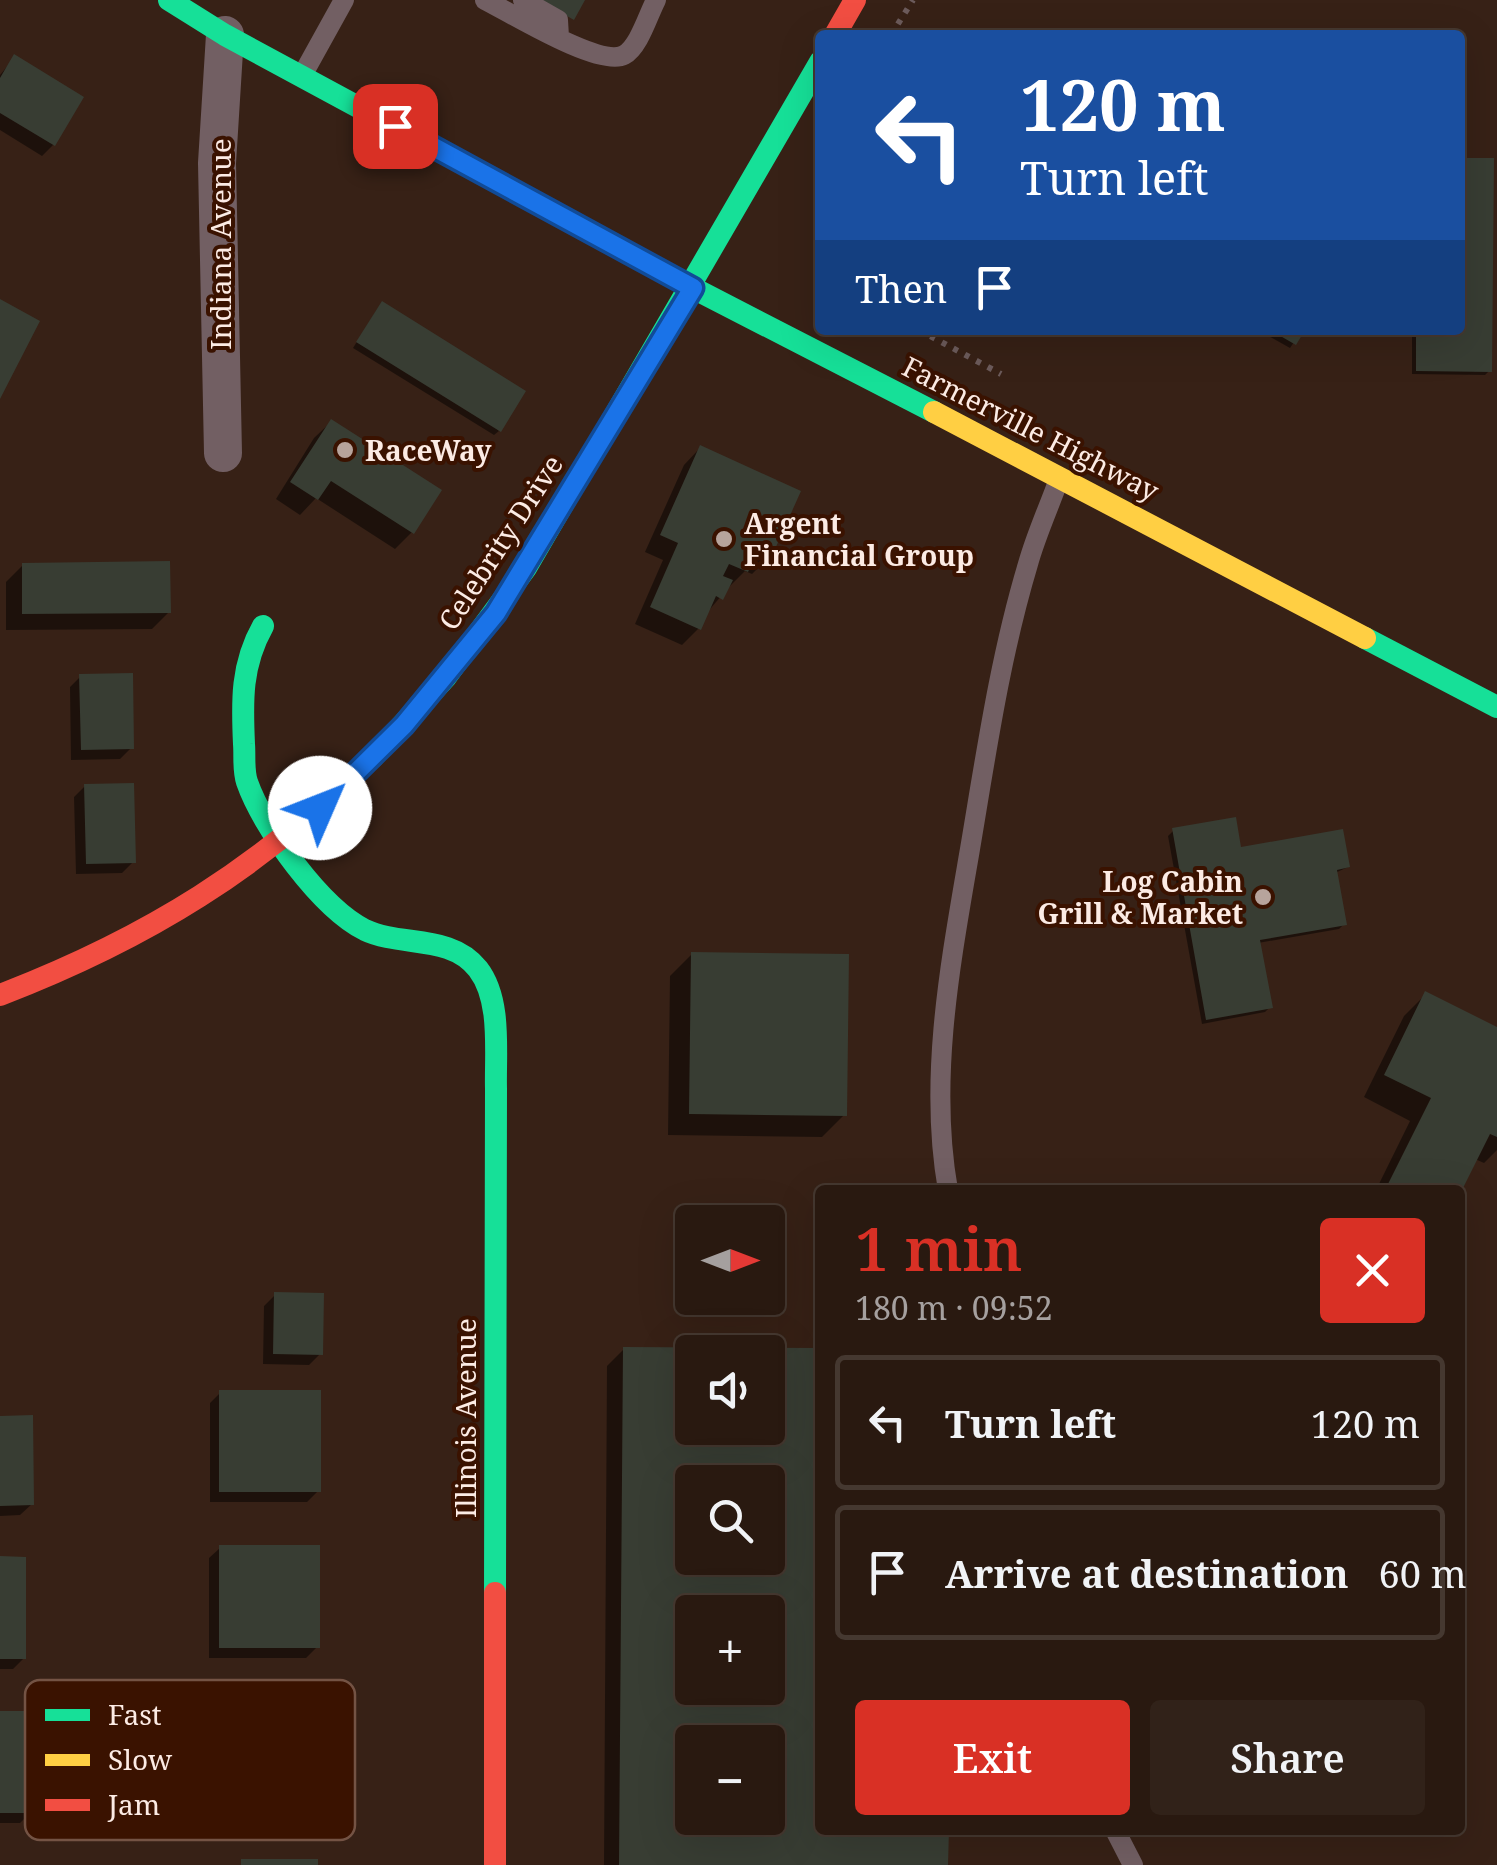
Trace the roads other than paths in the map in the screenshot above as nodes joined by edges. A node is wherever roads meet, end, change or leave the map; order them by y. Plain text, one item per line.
1 (169, 0) edge
2 (344, 0) edge
3 (485, 0) edge
4 (523, 0) edge
5 (656, 0) edge
6 (226, 35) junction
7 (558, 37) junction
8 (815, 71) edge
9 (302, 76) junction
10 (693, 288) junction
11 (223, 453) dead end
12 (1060, 477) junction
13 (262, 626) dead end
14 (1497, 707) edge
15 (282, 843) junction
16 (0, 995) edge
17 (947, 1185) edge
18 (1118, 1835) edge
19 (495, 1865) edge
20 (1133, 1865) edge

1 - 6 street, Farmerville Highway
2 - 9 lane
3 - 7 lane
4 - 7 lane
5 - 7 lane
6 - 9 street, Farmerville Highway
6 - 11 street, Indiana Avenue
8 - 10 street, Celebrity Drive
9 - 10 street, Farmerville Highway
10 - 12 street, Farmerville Highway
10 - 15 street, Celebrity Drive
12 - 14 street, Farmerville Highway
12 - 17 lane
13 - 15 street
15 - 16 street, Celebrity Drive
15 - 19 street, Illinois Avenue
18 - 20 lane

